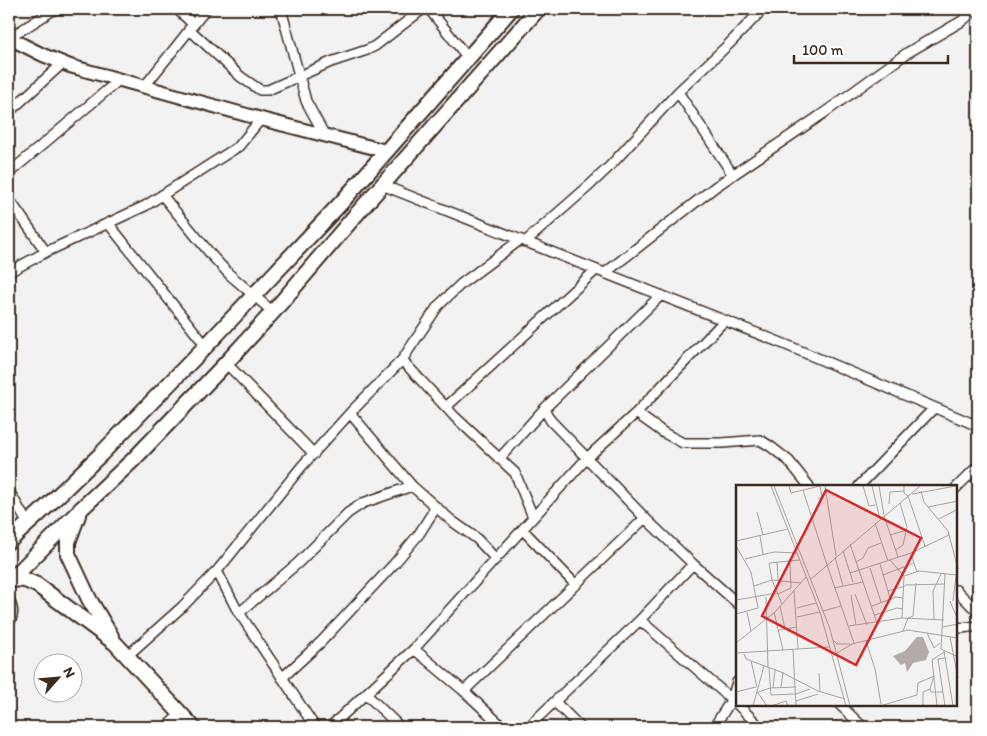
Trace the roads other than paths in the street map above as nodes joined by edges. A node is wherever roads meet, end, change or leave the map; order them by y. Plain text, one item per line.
1 (55, 9) edge
2 (177, 9) edge
3 (206, 9) edge
4 (281, 9) edge
5 (424, 9) edge
6 (429, 9) edge
7 (538, 9) edge
8 (763, 9) edge
9 (977, 9) edge
10 (504, 12) edge
11 (191, 26) junction
12 (9, 38) edge
13 (468, 58) junction
14 (63, 64) junction
15 (299, 76) junction
16 (119, 80) junction
17 (144, 87) junction
18 (678, 92) junction
19 (9, 112) edge
20 (261, 119) junction
21 (326, 136) junction
22 (386, 151) junction
23 (9, 173) edge
24 (733, 175) junction
25 (382, 185) junction
26 (162, 195) junction
27 (9, 199) edge
28 (108, 223) junction
29 (523, 241) junction
30 (46, 252) junction
31 (596, 270) junction
32 (9, 272) edge
33 (605, 273) junction
34 (254, 295) junction
35 (661, 295) junction
36 (273, 312) junction
37 (724, 321) junction
38 (206, 346) junction
39 (402, 360) junction
40 (226, 363) junction
41 (446, 407) junction
42 (934, 408) junction
43 (544, 409) junction
44 (350, 413) junction
45 (636, 413) junction
46 (977, 424) edge
47 (314, 454) junction
48 (587, 458) junction
49 (499, 459) junction
50 (978, 466) edge
51 (808, 485) edge
52 (859, 485) edge
53 (412, 486) junction
54 (957, 487) edge
55 (9, 492) edge
56 (436, 507) junction
57 (82, 508) junction
58 (533, 517) junction
59 (645, 518) junction
60 (28, 524) junction
61 (523, 530) junction
62 (9, 541) edge
63 (496, 559) junction
64 (693, 564) junction
65 (217, 571) junction
66 (11, 580) edge
67 (576, 584) junction
68 (957, 591) edge
69 (9, 594) edge
70 (736, 602) edge
71 (978, 612) edge
72 (239, 613) junction
73 (640, 620) junction
74 (957, 626) edge
75 (978, 626) edge
76 (9, 627) edge
77 (115, 643) junction
78 (414, 649) junction
79 (127, 656) junction
80 (282, 678) junction
81 (464, 691) junction
82 (366, 694) junction
83 (555, 702) junction
84 (736, 702) edge
85 (740, 706) edge
86 (841, 706) edge
87 (181, 714) junction
88 (166, 727) edge
89 (193, 727) edge
90 (315, 727) edge
91 (330, 727) edge
92 (400, 727) edge
93 (503, 727) edge
94 (528, 727) edge
95 (580, 727) edge
96 (714, 727) edge
97 (760, 727) edge
98 (861, 727) edge

1 - 12 street
2 - 11 street
3 - 11 street
4 - 15 street
5 - 15 street
6 - 13 street
7 - 25 main road
8 - 18 street
9 - 24 street
10 - 13 main road
11 - 15 street
11 - 17 street
12 - 14 street
13 - 22 main road
14 - 16 street
14 - 19 street
15 - 21 street
16 - 17 street
16 - 23 street
17 - 20 street
18 - 24 street
18 - 29 street
20 - 21 street
20 - 26 street
21 - 22 street
22 - 34 main road
24 - 33 street
25 - 29 street
25 - 36 main road
26 - 28 street
26 - 34 street
27 - 30 street
28 - 30 street
28 - 38 street
29 - 31 street
29 - 39 street
30 - 32 street
31 - 33 street
31 - 41 street
33 - 35 street
34 - 36 street
34 - 38 main road
35 - 37 street
35 - 43 street
36 - 40 main road
37 - 42 street
37 - 45 street
38 - 60 main road
39 - 41 street
39 - 44 street
40 - 47 street
40 - 57 main road
41 - 49 street
42 - 46 street
42 - 52 street
43 - 48 street
43 - 49 street
44 - 47 street
44 - 53 street
45 - 48 street
45 - 51 street
47 - 65 street
48 - 58 street
48 - 59 street
49 - 58 street
50 - 54 street
53 - 56 street
53 - 72 street
55 - 60 street
56 - 63 street
56 - 80 street
57 - 66 main road
57 - 77 main road
58 - 61 street
59 - 64 street
59 - 67 street
60 - 62 main road
61 - 63 street
61 - 67 street
63 - 78 street
64 - 70 street
64 - 73 street
65 - 72 street
65 - 79 street
66 - 77 main road
67 - 81 street
68 - 71 street
69 - 76 lane
72 - 80 street
73 - 83 street
73 - 84 street
74 - 75 street
77 - 79 main road
78 - 81 street
78 - 82 street
79 - 87 main road
80 - 90 street
81 - 93 street
82 - 91 street
82 - 92 street
83 - 94 street
83 - 95 street
84 - 96 street
85 - 97 street
86 - 98 street
87 - 88 street
87 - 89 main road

